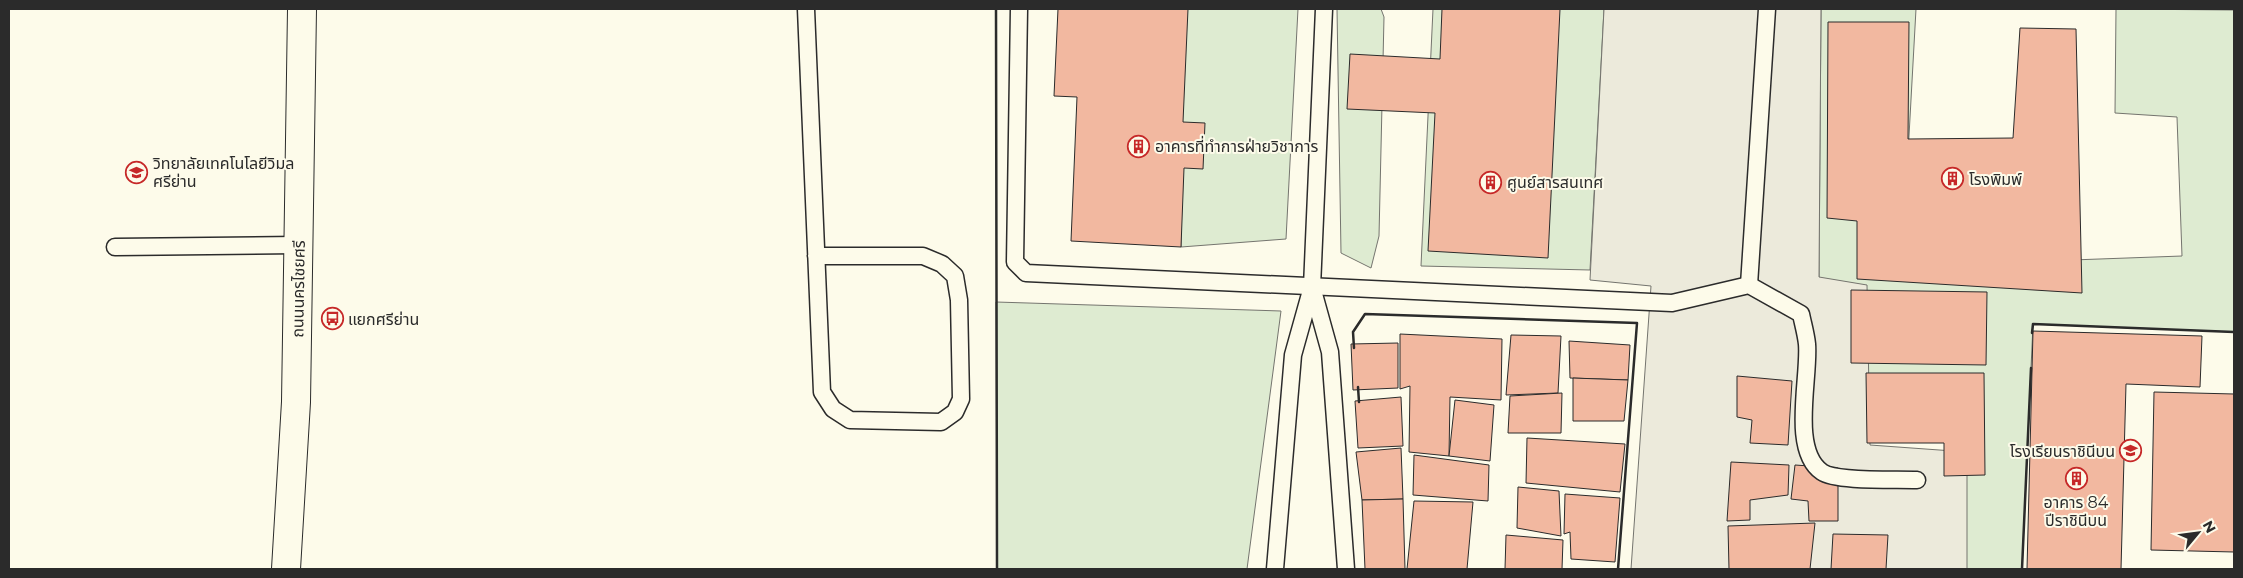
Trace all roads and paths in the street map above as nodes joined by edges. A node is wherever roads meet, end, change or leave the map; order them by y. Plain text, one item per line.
1 (302, 9) edge
2 (806, 9) edge
3 (1019, 9) edge
4 (1324, 9) edge
5 (1767, 9) edge
6 (298, 244) junction
7 (116, 247) dead end
8 (816, 256) junction
9 (1748, 285) junction
10 (1312, 287) junction
11 (1917, 480) dead end
12 (286, 569) edge
13 (1275, 569) edge
14 (1346, 569) edge

1 - 6 street, ถนนนครไชยศรี
2 - 8 lane
3 - 10 lane
4 - 10 lane
5 - 9 lane
6 - 7 lane
6 - 12 street, ถนนนครไชยศรี
8 - 8 lane
9 - 10 lane
9 - 11 lane
10 - 13 lane
10 - 14 lane

